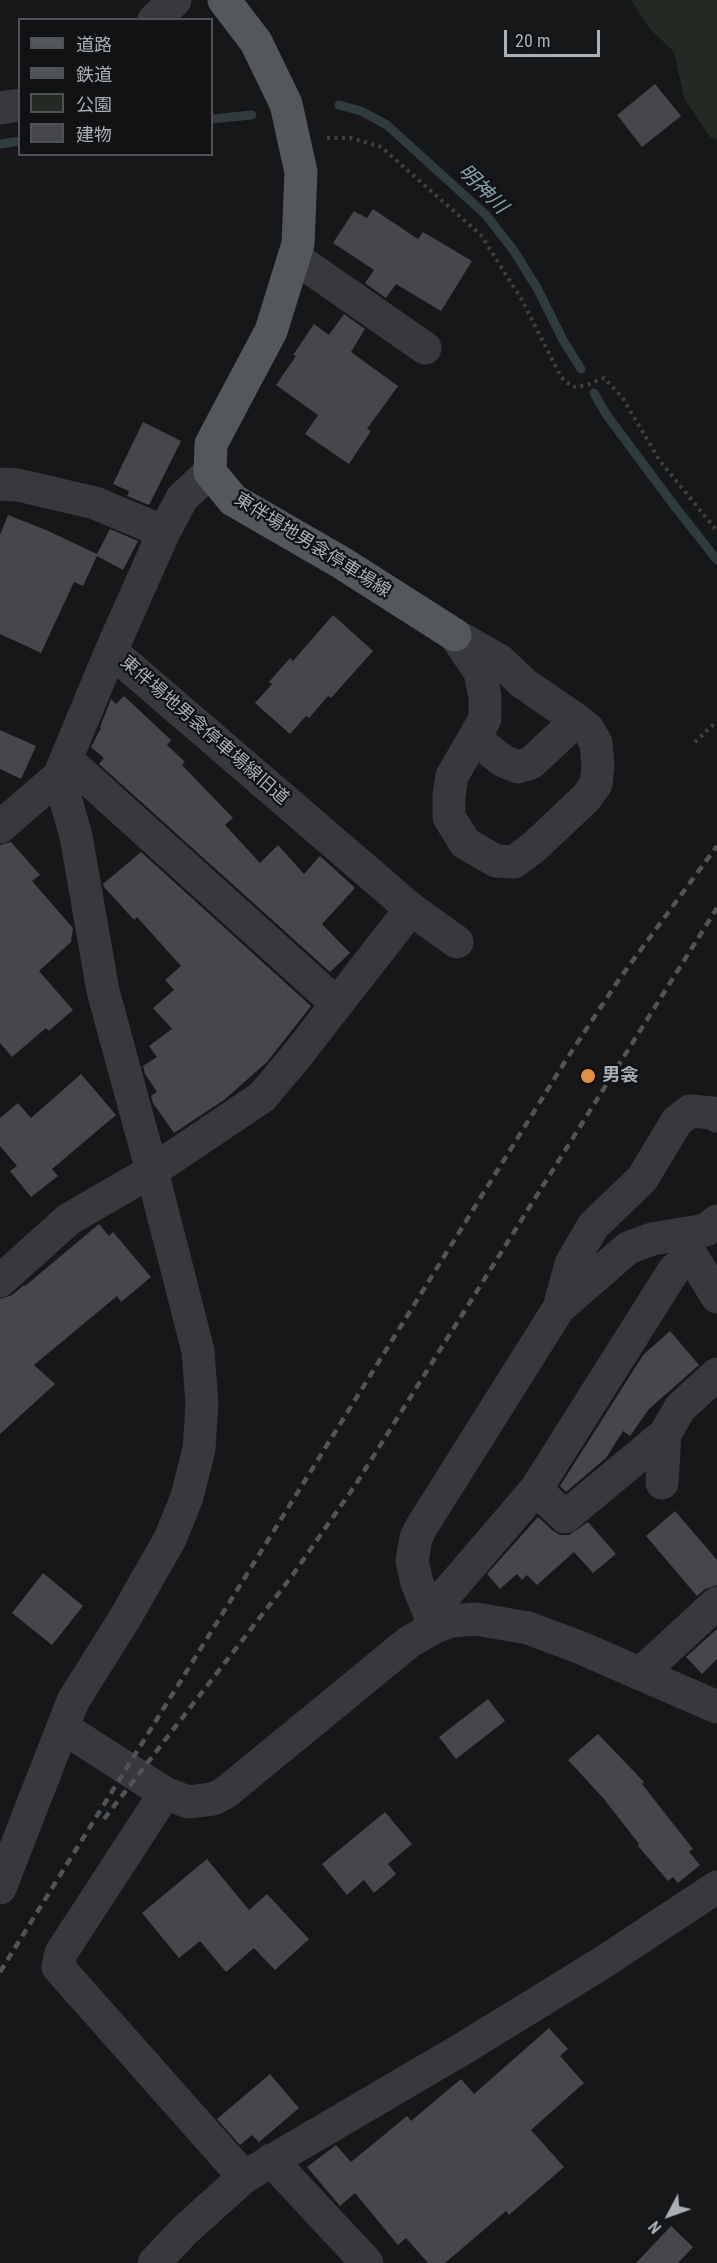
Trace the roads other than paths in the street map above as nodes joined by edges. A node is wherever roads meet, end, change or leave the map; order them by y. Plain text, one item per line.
1 (175, 0) edge
2 (224, 0) edge
3 (156, 18) edge
4 (18, 105) edge
5 (0, 108) edge
6 (294, 257) junction
7 (425, 348) dead end
8 (210, 472) junction
9 (0, 484) edge
10 (164, 532) junction
11 (455, 635) junction
12 (111, 651) junction
13 (577, 720) junction
14 (474, 738) junction
15 (63, 767) junction
16 (0, 827) edge
17 (411, 909) junction
18 (457, 942) dead end
19 (337, 1004) junction
20 (717, 1116) edge
21 (152, 1171) junction
22 (713, 1232) edge
23 (0, 1281) edge
24 (717, 1297) edge
25 (558, 1308) junction
26 (717, 1374) edge
27 (665, 1434) junction
28 (662, 1483) dead end
29 (536, 1489) junction
30 (717, 1602) edge
31 (435, 1627) junction
32 (640, 1674) junction
33 (717, 1707) edge
34 (64, 1728) junction
35 (165, 1793) junction
36 (717, 1887) edge
37 (0, 1888) edge
38 (271, 2160) junction
39 (244, 2177) junction
40 (154, 2263) edge
41 (367, 2263) edge

1 - 3 street
2 - 6 main road
4 - 5 street
6 - 7 street
6 - 8 main road
8 - 10 street, 東伴場地男衾停車場線旧道
8 - 11 main road, 東伴場地男衾停車場線
9 - 10 street
10 - 12 street, 東伴場地男衾停車場線旧道
11 - 13 street
11 - 14 street
12 - 15 street
12 - 17 street, 東伴場地男衾停車場線旧道
13 - 14 street
13 - 14 street
15 - 16 street
15 - 19 street
15 - 21 street
17 - 18 street, 東伴場地男衾停車場線旧道
17 - 19 street
19 - 21 street
20 - 25 street
21 - 23 street
21 - 34 street
22 - 25 street
24 - 29 street
25 - 31 street
26 - 27 street
27 - 28 street
27 - 29 street
29 - 31 street
30 - 32 street
31 - 32 street
31 - 35 street
32 - 33 street
34 - 35 street
34 - 37 street
35 - 39 street
36 - 38 street
38 - 39 street
38 - 41 street
39 - 40 street

